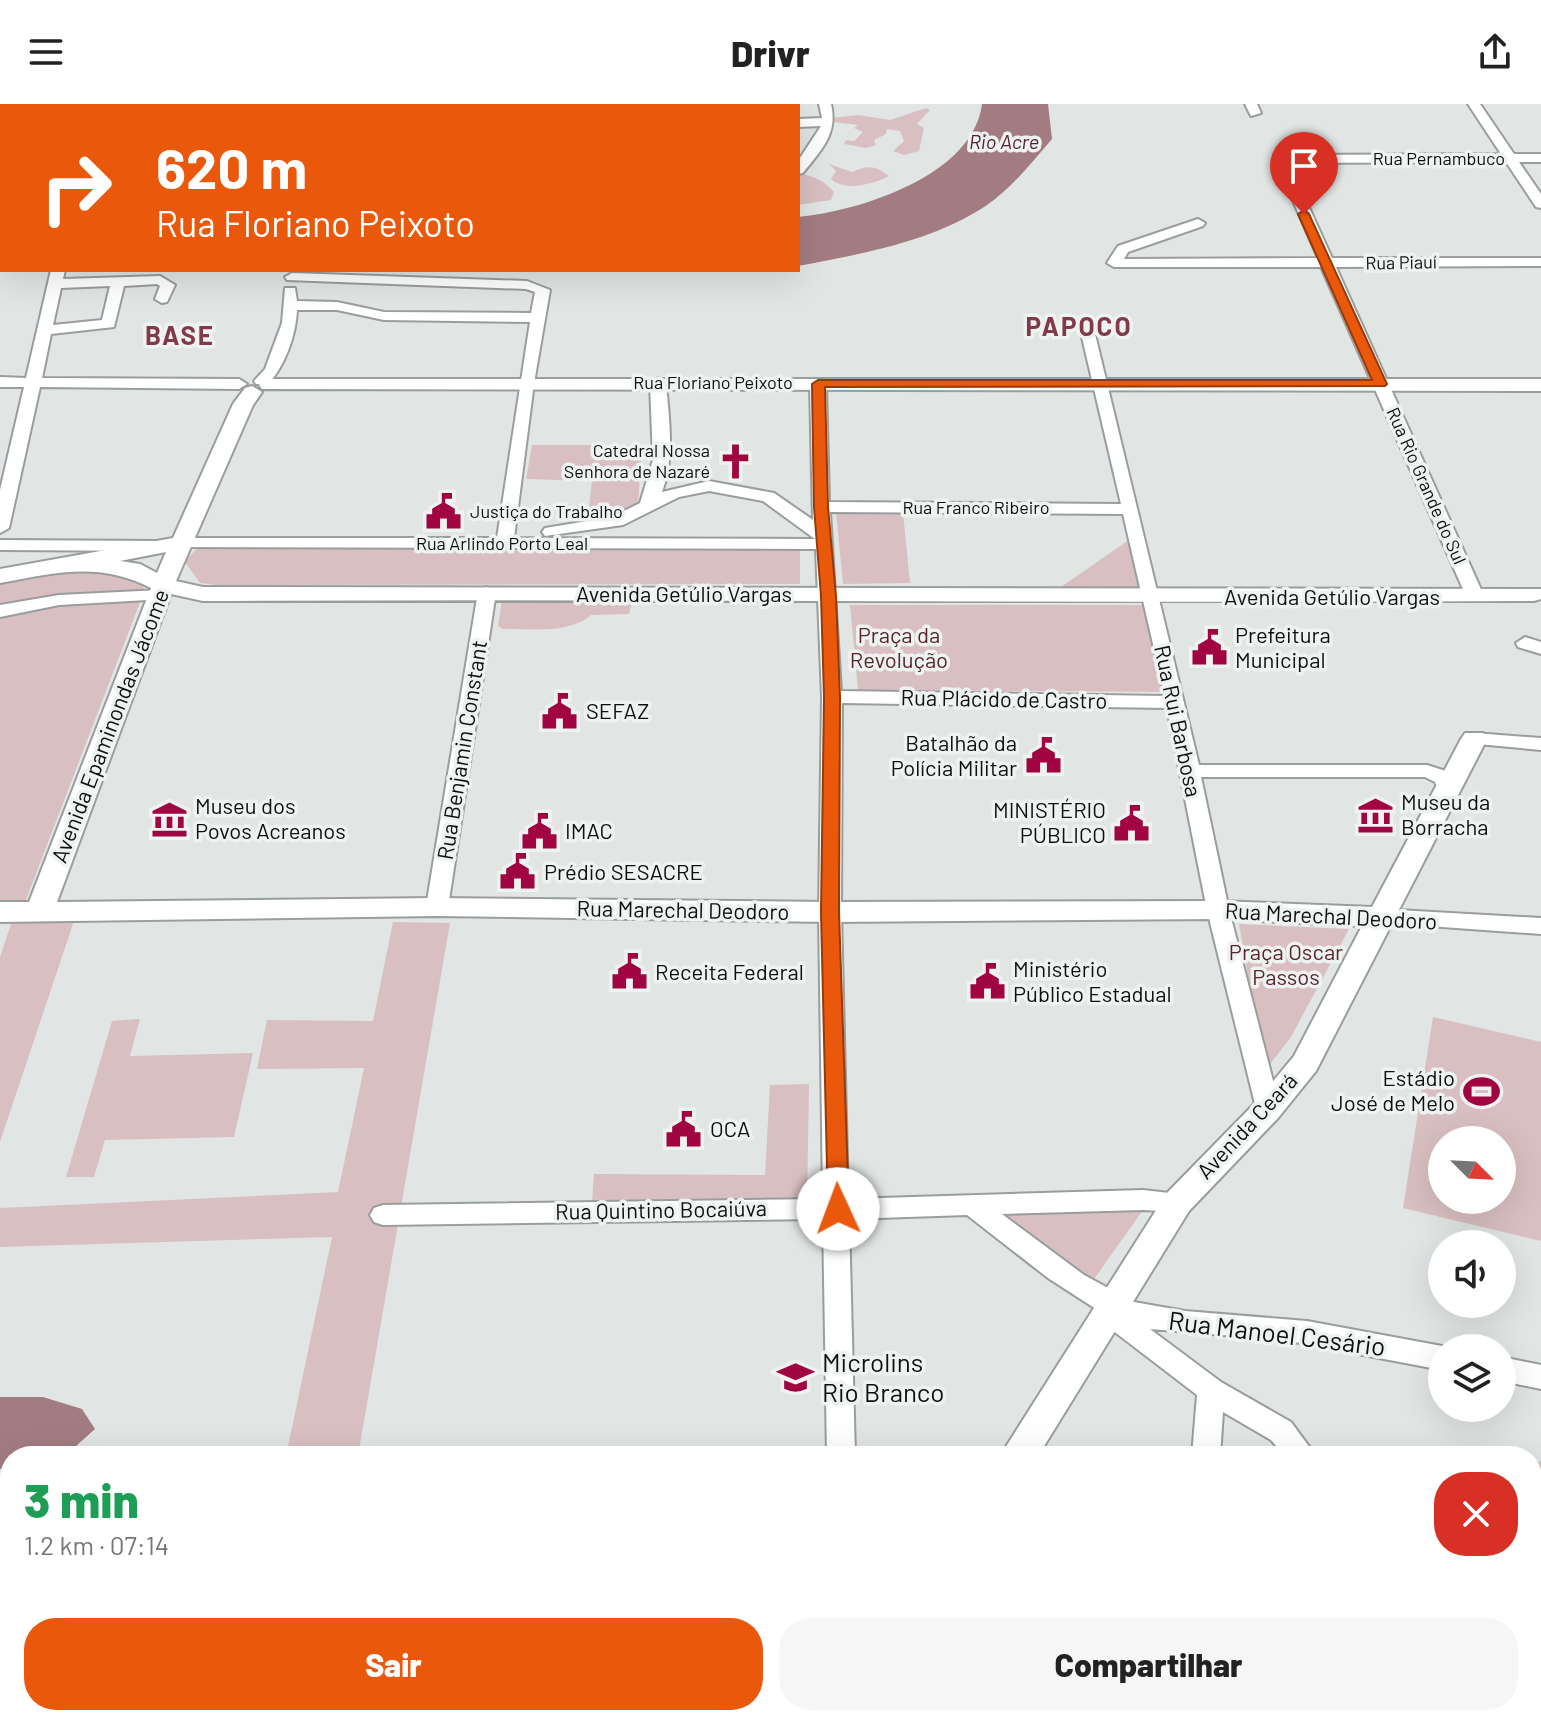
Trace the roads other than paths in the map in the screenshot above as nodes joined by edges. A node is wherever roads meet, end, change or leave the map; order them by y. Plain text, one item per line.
1 (825, 104) edge
2 (1474, 104) edge
3 (829, 122) junction
4 (800, 123) edge
5 (1511, 158) junction
6 (1541, 158) edge
7 (1288, 159) joint
8 (800, 167) edge
9 (1541, 204) edge
10 (1198, 223) dead end
11 (1541, 262) edge
12 (1325, 264) junction
13 (293, 274) edge
14 (57, 277) edge
15 (118, 281) junction
16 (162, 299) dead end
17 (290, 305) junction
18 (539, 318) junction
19 (45, 330) junction
20 (1089, 333) dead end
21 (0, 382) edge
22 (31, 382) junction
23 (526, 383) junction
24 (658, 383) junction
25 (818, 384) junction
26 (1381, 384) junction
27 (1541, 385) edge
28 (251, 386) junction
29 (1099, 386) junction
30 (7, 459) edge
31 (648, 504) junction
32 (821, 507) junction
33 (1130, 509) junction
34 (0, 528) edge
35 (824, 539) junction
36 (170, 544) junction
37 (505, 544) junction
38 (0, 545) edge
39 (73, 563) junction
40 (0, 576) edge
41 (161, 590) junction
42 (487, 592) junction
43 (1537, 594) edge
44 (828, 596) junction
45 (1475, 596) junction
46 (1151, 597) junction
47 (0, 611) edge
48 (832, 697) junction
49 (1176, 702) junction
50 (1474, 739) joint
51 (1541, 744) edge
52 (1190, 771) junction
53 (1447, 791) junction
54 (437, 907) junction
55 (1218, 910) junction
56 (19, 911) edge
57 (830, 912) junction
58 (1380, 917) junction
59 (1541, 926) edge
60 (1268, 1108) junction
61 (1178, 1202) junction
62 (972, 1205) junction
63 (838, 1209) junction
64 (383, 1215) dead end
65 (1110, 1309) junction
66 (1428, 1356) edge
67 (1516, 1372) edge
68 (1541, 1377) edge
69 (1211, 1390) junction
70 (841, 1446) edge
71 (1024, 1446) edge
72 (1207, 1446) edge
73 (1294, 1446) edge

1 - 3 street
2 - 5 street
3 - 4 street
3 - 8 street
5 - 6 street, Rua Pernambuco
5 - 7 street, Rua Pernambuco
5 - 9 street
7 - 12 street, Rua Rio Grande do Sul
10 - 12 street, Rua Piauí
11 - 12 street, Rua Piauí
12 - 26 street, Rua Rio Grande do Sul
13 - 17 street, Avenida Epaminondas Jácome
13 - 18 street
14 - 15 street
14 - 19 street
15 - 16 street
15 - 19 street
17 - 18 street
17 - 28 street, Avenida Epaminondas Jácome
18 - 23 street
19 - 22 street
20 - 29 street, Rua Rui Barbosa
21 - 22 street, Rua Floriano Peixoto
22 - 28 street, Rua Floriano Peixoto
22 - 30 street
23 - 24 main road, Rua Floriano Peixoto
23 - 28 main road, Rua Floriano Peixoto
23 - 37 street
24 - 25 main road, Rua Floriano Peixoto
24 - 31 street
25 - 29 main road, Rua Floriano Peixoto
25 - 32 street
26 - 27 main road, Rua Floriano Peixoto
26 - 29 main road, Rua Floriano Peixoto
26 - 45 street, Rua Rio Grande do Sul
28 - 36 main road, Avenida Epaminondas Jácome
29 - 33 street, Rua Rui Barbosa
30 - 34 street
31 - 35 street
31 - 37 street
32 - 33 street, Rua Franco Ribeiro
32 - 35 street
33 - 46 street, Rua Rui Barbosa
35 - 37 street, Rua Arlindo Porto Leal
35 - 44 street
36 - 37 street, Rua Arlindo Porto Leal
36 - 38 street, Rua Arlindo Porto Leal
36 - 39 main road, Avenida Getúlio Vargas
36 - 41 main road, Avenida Epaminondas Jácome
39 - 40 main road, Avenida Getúlio Vargas
39 - 41 main road, Avenida Getúlio Vargas
41 - 42 main road, Avenida Getúlio Vargas
41 - 47 street
41 - 56 main road, Avenida Epaminondas Jácome
42 - 44 main road, Avenida Getúlio Vargas
42 - 54 street, Rua Benjamin Constant
43 - 45 main road, Avenida Getúlio Vargas
44 - 46 main road, Avenida Getúlio Vargas
44 - 48 street
45 - 46 main road, Avenida Getúlio Vargas
46 - 49 street, Rua Rui Barbosa
48 - 49 street, Rua Plácido de Castro
48 - 57 street
49 - 52 street, Rua Rui Barbosa
50 - 51 street
50 - 53 main road, Avenida Ceará
52 - 53 street
52 - 55 street, Rua Rui Barbosa
53 - 58 main road, Avenida Ceará
54 - 56 main road, Rua Marechal Deodoro
54 - 57 main road, Rua Marechal Deodoro
55 - 57 main road, Rua Marechal Deodoro
55 - 58 main road, Rua Marechal Deodoro
55 - 60 street, Rua Rui Barbosa
57 - 63 street
58 - 59 street, Rua Marechal Deodoro
58 - 60 main road, Avenida Ceará
60 - 61 main road, Avenida Ceará
61 - 62 street, Rua Quintino Bocaiúva
61 - 65 main road, Avenida Ceará
62 - 63 street, Rua Quintino Bocaiúva
62 - 65 street
63 - 64 street, Rua Quintino Bocaiúva
63 - 70 street
65 - 66 street, Rua Manoel Cesário
65 - 69 street
65 - 71 main road, Avenida Ceará
67 - 68 street
69 - 72 street
69 - 73 street

